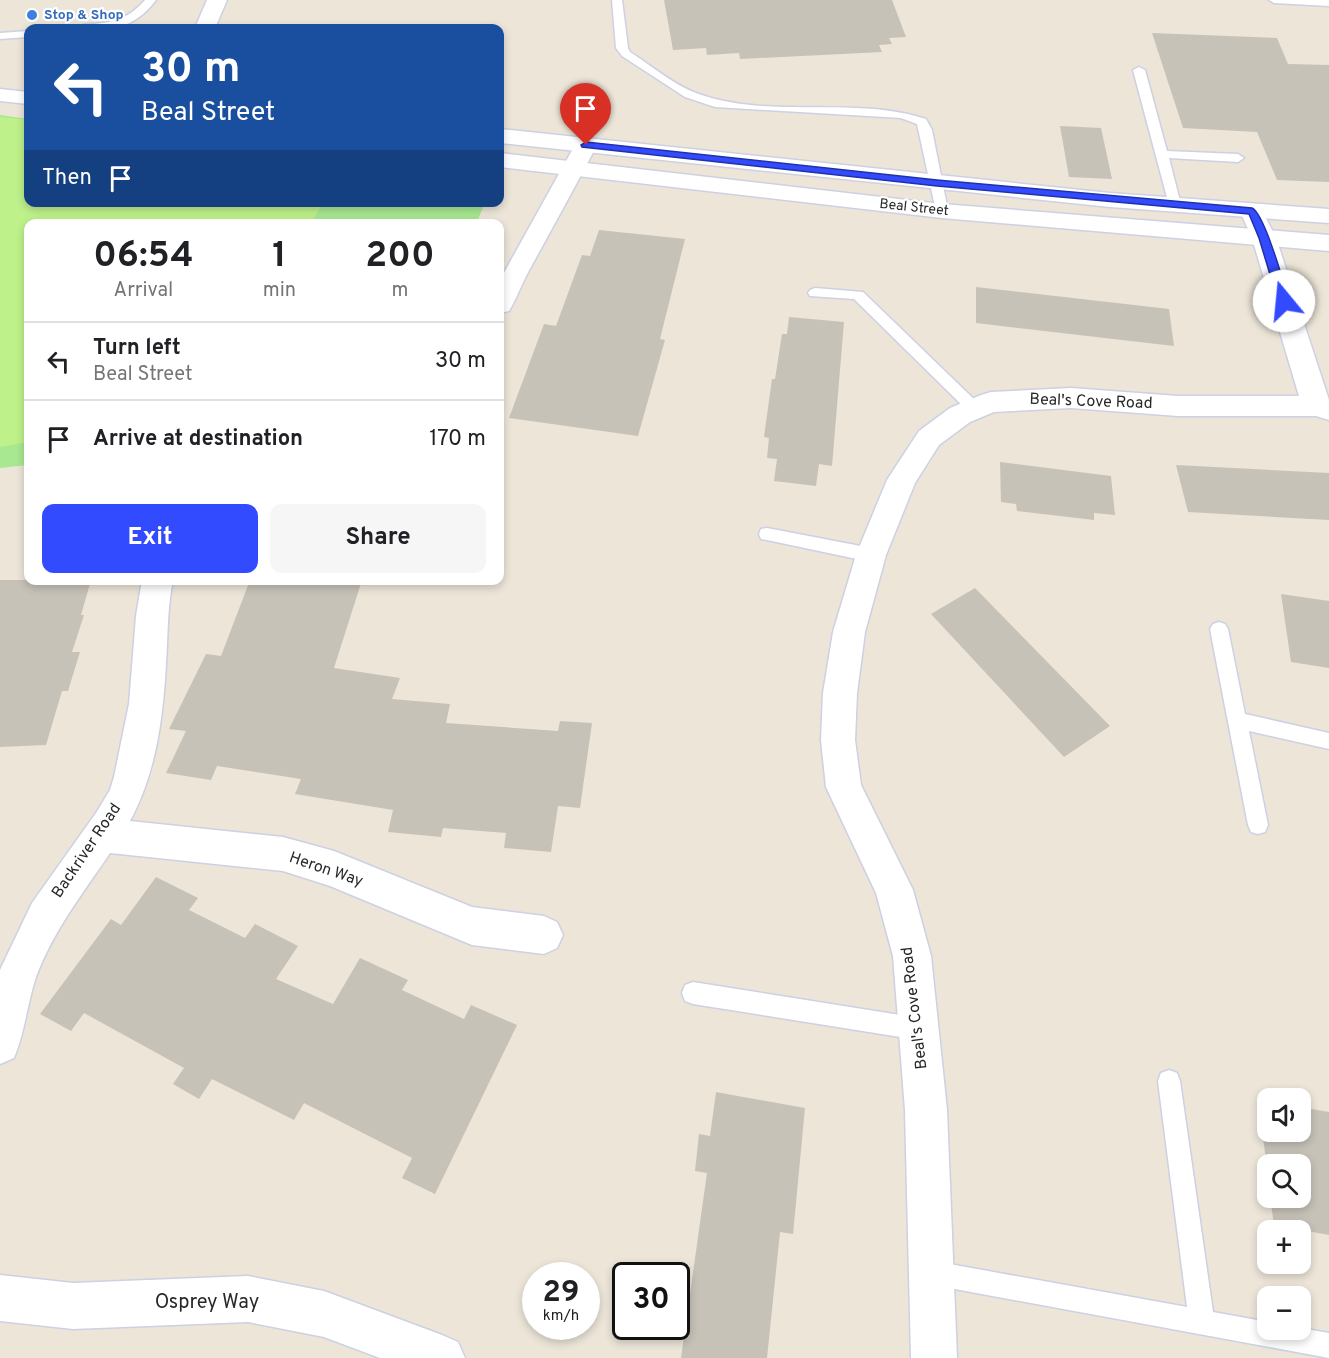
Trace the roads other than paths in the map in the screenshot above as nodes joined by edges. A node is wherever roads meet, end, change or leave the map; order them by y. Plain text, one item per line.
1 (151, 0) edge
2 (217, 0) edge
3 (617, 0) edge
4 (1274, 0) edge
5 (1329, 3) edge
6 (114, 24) edge
7 (207, 24) edge
8 (24, 33) edge
9 (0, 36) edge
10 (1139, 70) dead end
11 (0, 95) edge
12 (24, 98) edge
13 (504, 136) edge
14 (586, 145) junction
15 (1161, 154) junction
16 (1238, 158) dead end
17 (504, 160) edge
18 (573, 169) junction
19 (937, 183) junction
20 (1175, 205) junction
21 (942, 211) junction
22 (1252, 211) junction
23 (1329, 216) edge
24 (1264, 238) junction
25 (1329, 243) edge
26 (815, 293) dead end
27 (504, 297) edge
28 (1322, 408) edge
29 (975, 409) junction
30 (767, 534) dead end
31 (871, 555) junction
32 (157, 585) edge
33 (1219, 629) dead end
34 (1237, 720) junction
35 (1329, 741) edge
36 (1258, 825) dead end
37 (101, 835) junction
38 (544, 934) dead end
39 (693, 993) dead end
40 (919, 1029) junction
41 (0, 1044) edge
42 (1169, 1081) dead end
43 (933, 1273) junction
44 (0, 1298) edge
45 (1202, 1323) junction
46 (1329, 1346) edge
47 (442, 1358) edge
48 (934, 1358) edge

1 - 6 lane
2 - 7 street
3 - 19 lane
4 - 5 lane
8 - 9 lane
10 - 15 lane
11 - 12 street
13 - 14 street, Beal Street
14 - 18 street
14 - 19 street, Beal Street
15 - 16 lane
15 - 20 lane
17 - 18 street, Beal Street
18 - 21 street, Beal Street
18 - 27 street
19 - 20 street, Beal Street
19 - 21 lane
20 - 22 street, Beal Street
21 - 24 street, Beal Street
22 - 23 street, Beal Street
22 - 24 street, Beal's Cove Road
24 - 25 street, Beal Street
24 - 28 street, Beal's Cove Road
26 - 29 lane
28 - 29 street, Beal's Cove Road
29 - 31 street, Beal's Cove Road
30 - 31 lane
31 - 40 street, Beal's Cove Road
32 - 37 street, Backriver Road
33 - 34 lane
34 - 35 lane
34 - 36 lane
37 - 38 street, Heron Way
37 - 41 street, Backriver Road
39 - 40 lane
40 - 43 street, Beal's Cove Road
42 - 45 lane
43 - 45 lane
43 - 48 street, Beal's Cove Road
44 - 47 street, Osprey Way
45 - 46 lane

